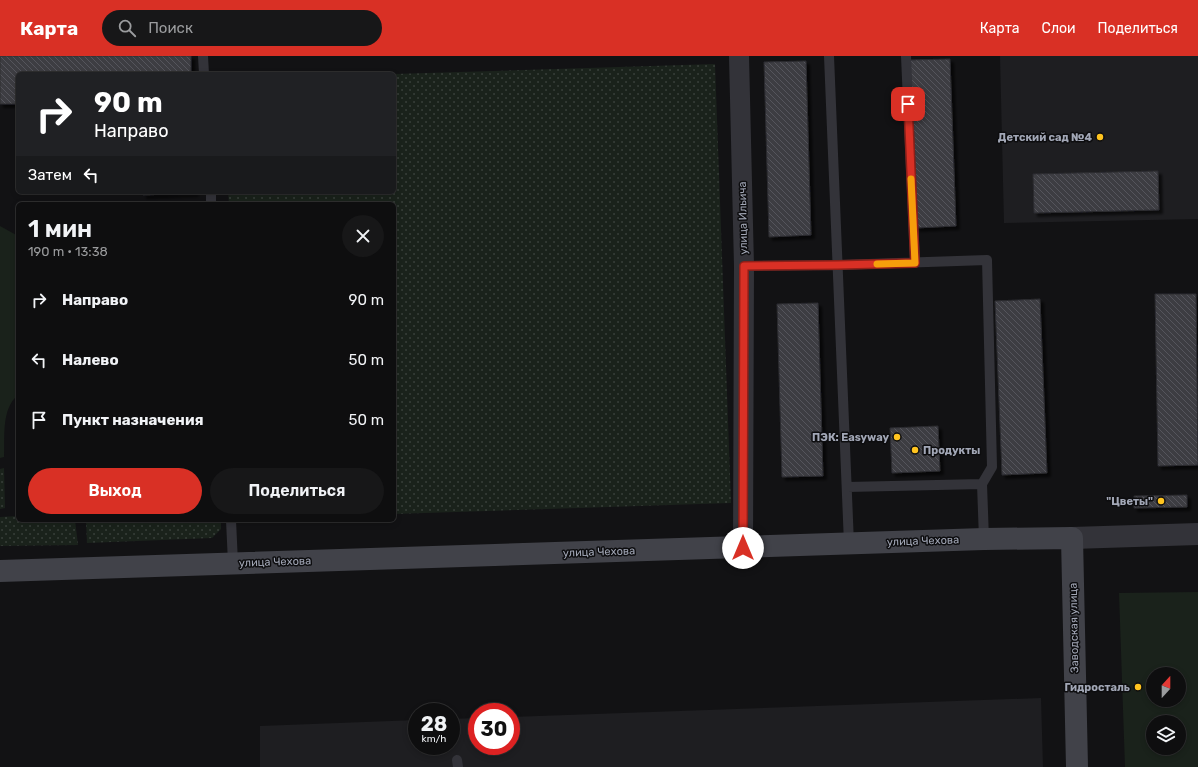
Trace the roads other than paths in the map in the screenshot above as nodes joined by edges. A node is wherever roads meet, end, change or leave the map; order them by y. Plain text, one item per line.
1 (203, 56) edge
2 (740, 56) edge
3 (829, 56) edge
4 (906, 56) edge
5 (204, 72) edge
6 (915, 263) junction
7 (838, 265) junction
8 (744, 266) junction
9 (982, 484) junction
10 (847, 487) junction
11 (231, 522) edge
12 (1198, 534) edge
13 (1072, 538) junction
14 (984, 539) junction
15 (849, 544) junction
16 (743, 548) junction
17 (233, 563) junction
18 (0, 571) edge
19 (1077, 767) edge

1 - 5 lane
2 - 8 street, улица Ильича
3 - 7 lane
4 - 6 lane
6 - 7 lane
6 - 9 lane
7 - 8 lane
7 - 10 lane
8 - 16 street, улица Ильича
9 - 10 lane
9 - 14 lane
10 - 15 lane
11 - 17 lane
12 - 13 street, улица Чехова
13 - 14 main road, улица Чехова
13 - 19 main road, Заводская улица
14 - 15 main road, улица Чехова
15 - 16 main road, улица Чехова
16 - 17 main road, улица Чехова
17 - 18 main road, улица Чехова

